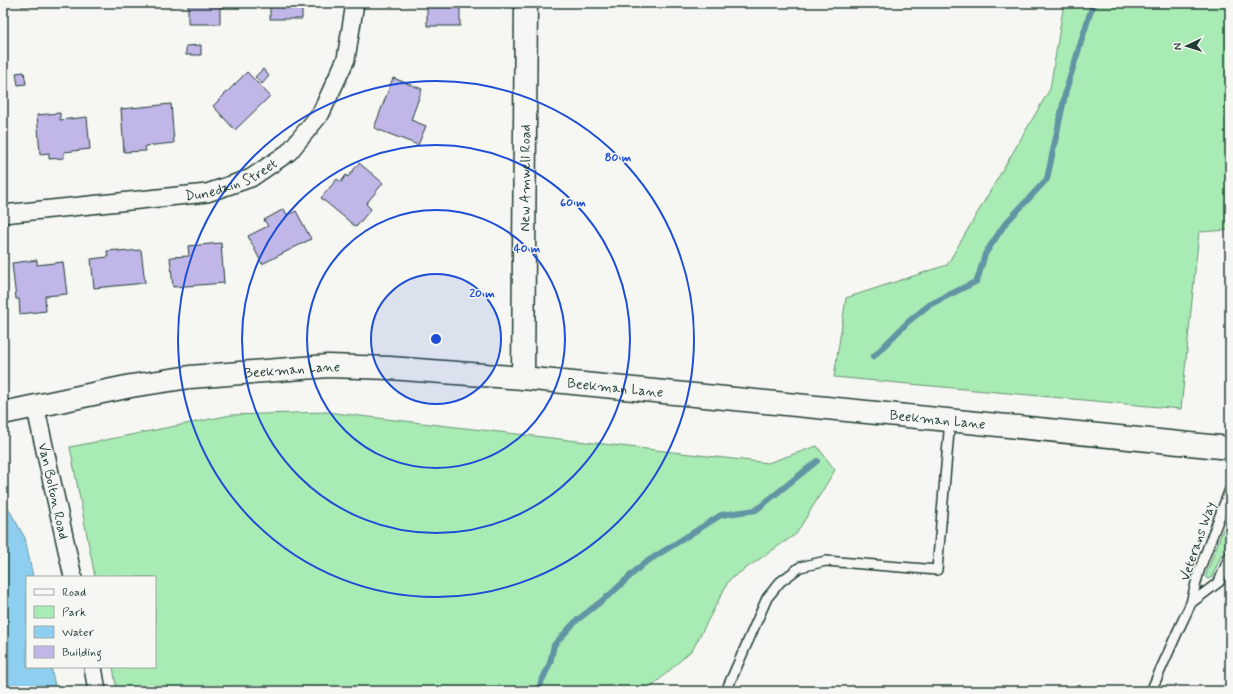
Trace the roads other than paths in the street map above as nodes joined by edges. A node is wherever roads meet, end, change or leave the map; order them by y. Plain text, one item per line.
1 (355, 3) edge
2 (526, 3) edge
3 (3, 214) edge
4 (523, 378) junction
5 (35, 405) junction
6 (3, 413) edge
7 (950, 420) junction
8 (1230, 448) edge
9 (1230, 489) edge
10 (1230, 555) edge
11 (74, 576) edge
12 (1191, 603) junction
13 (93, 668) edge
14 (97, 691) edge
15 (726, 691) edge
16 (1151, 691) edge

1 - 3 street, Dunedain Street
2 - 4 street, New Amwell Road
4 - 5 street, Beekman Lane
4 - 7 street, Beekman Lane
5 - 6 street, Beekman Lane
5 - 11 street, Van Bolton Road
7 - 8 street, Beekman Lane
7 - 15 lane
9 - 12 lane, Veterans Way
10 - 12 lane, Veterans Way
12 - 16 lane, Veterans Way
13 - 14 street

